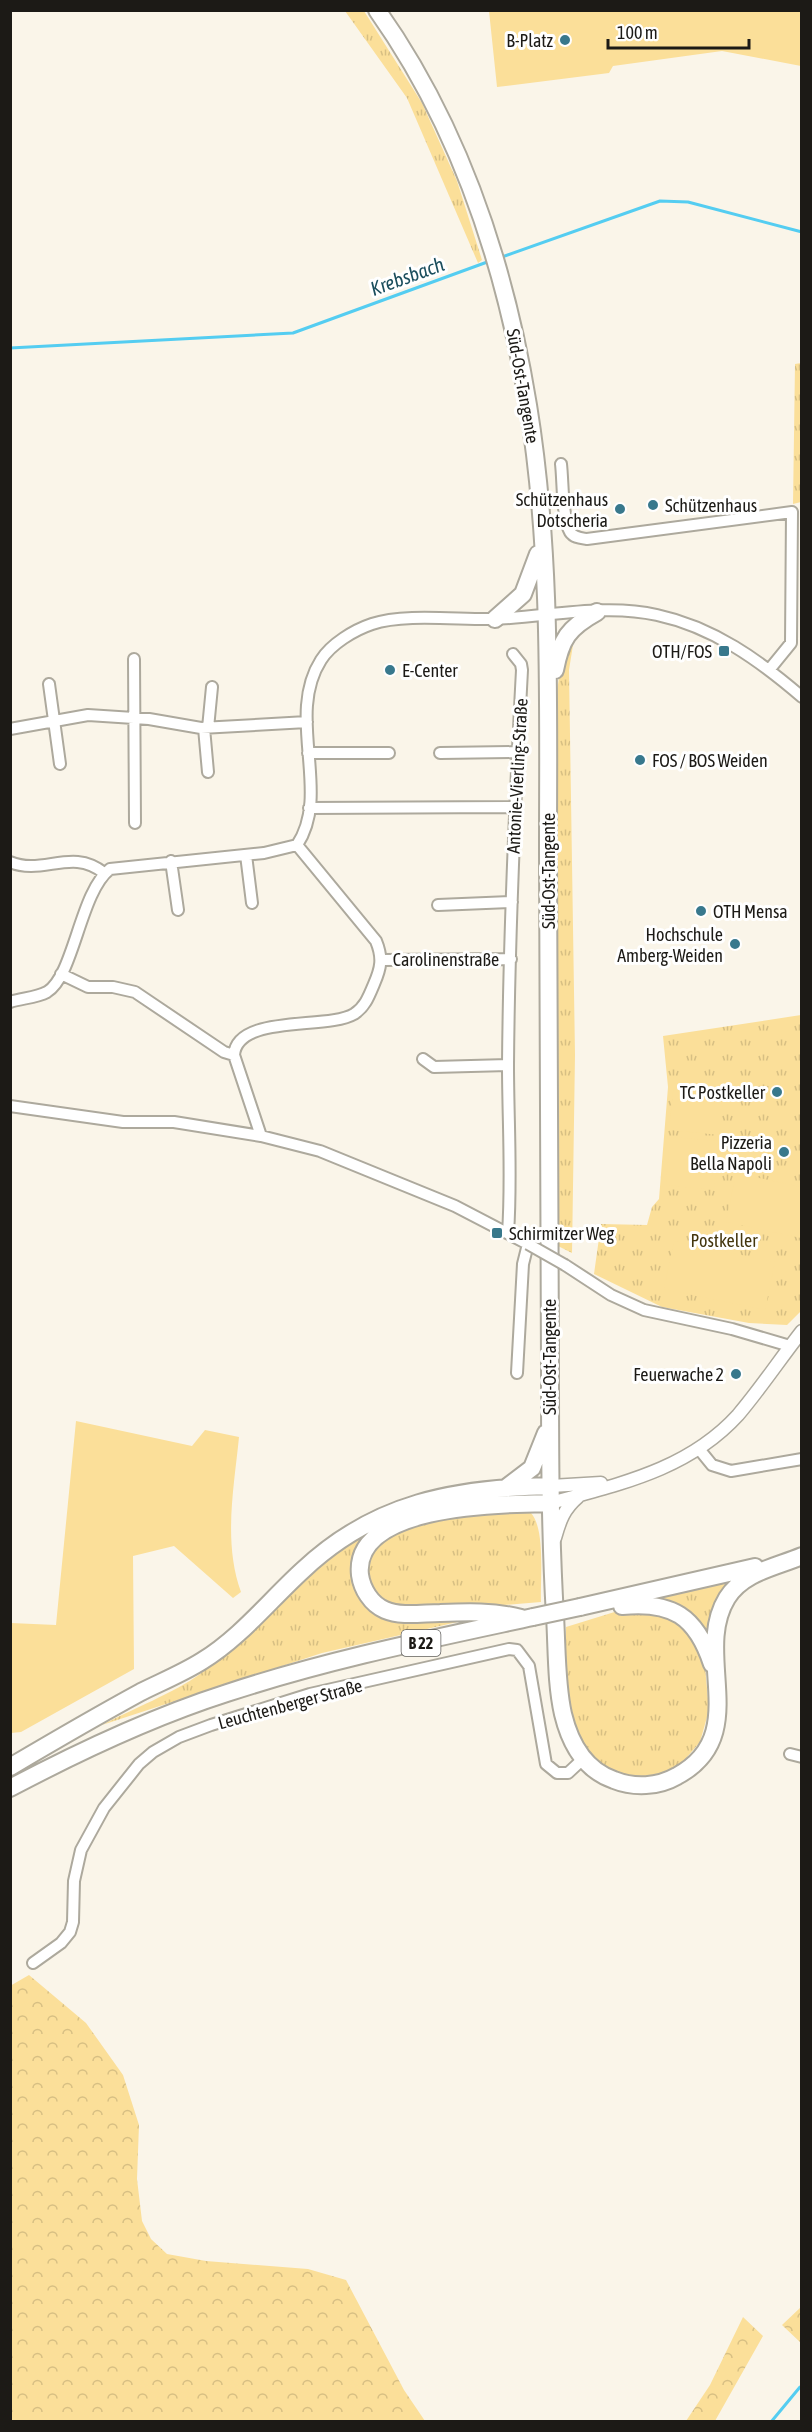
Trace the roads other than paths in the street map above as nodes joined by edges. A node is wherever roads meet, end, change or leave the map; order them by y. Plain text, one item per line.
1 (377, 10) edge
2 (561, 464) dead end
3 (542, 542) junction
4 (597, 612) junction
5 (546, 615) junction
6 (495, 618) junction
7 (513, 654) dead end
8 (134, 659) dead end
9 (770, 670) junction
10 (49, 684) dead end
11 (212, 687) dead end
12 (550, 694) junction
13 (801, 697) edge
14 (134, 717) junction
15 (54, 720) junction
16 (307, 722) junction
17 (206, 728) junction
18 (10, 729) edge
19 (518, 752) junction
20 (308, 753) junction
21 (388, 753) dead end
22 (440, 753) dead end
23 (60, 764) dead end
24 (208, 772) dead end
25 (514, 807) junction
26 (309, 808) junction
27 (135, 823) dead end
28 (297, 845) junction
29 (246, 855) junction
30 (171, 861) junction
31 (10, 862) edge
32 (104, 873) junction
33 (512, 902) junction
34 (252, 903) dead end
35 (438, 905) dead end
36 (178, 910) dead end
37 (511, 958) junction
38 (382, 960) junction
39 (61, 974) junction
40 (10, 1002) edge
41 (234, 1055) junction
42 (423, 1059) dead end
43 (508, 1065) junction
44 (10, 1106) edge
45 (261, 1136) junction
46 (508, 1233) junction
47 (528, 1244) junction
48 (801, 1331) edge
49 (790, 1346) junction
50 (517, 1373) dead end
51 (550, 1424) junction
52 (699, 1449) junction
53 (801, 1459) edge
54 (632, 1480) junction
55 (507, 1487) junction
56 (551, 1495) junction
57 (580, 1495) junction
58 (552, 1551) junction
59 (801, 1556) edge
60 (587, 1605) junction
61 (529, 1618) junction
62 (718, 1682) junction
63 (790, 1754) dead end
64 (801, 1756) edge
65 (583, 1759) junction
66 (10, 1767) edge
67 (10, 1788) edge
68 (33, 1963) dead end

1 - 3 main road, Süd-Ost-Tangente
2 - 9 street
3 - 5 main road, Süd-Ost-Tangente
3 - 6 main road
4 - 5 street
4 - 9 street
4 - 12 main road
5 - 6 street
5 - 12 main road, Süd-Ost-Tangente
6 - 16 street
7 - 19 street, Antonie-Vierling-Straße
8 - 14 street
9 - 13 street
10 - 15 street
11 - 17 street
12 - 51 main road, Süd-Ost-Tangente
14 - 15 street
14 - 17 street
14 - 27 street
15 - 18 street
15 - 23 street
16 - 17 street
16 - 20 street
17 - 24 street
19 - 22 street
19 - 25 street, Antonie-Vierling-Straße
20 - 21 street
20 - 26 street
25 - 26 street
25 - 33 street, Antonie-Vierling-Straße
26 - 28 street
28 - 29 street
28 - 38 street
29 - 30 street
29 - 34 street
30 - 32 street
30 - 36 street
31 - 32 street
32 - 39 street
33 - 35 street
33 - 37 street, Antonie-Vierling-Straße
37 - 38 street, Carolinenstraße
37 - 43 street, Antonie-Vierling-Straße
38 - 41 street
39 - 40 street
39 - 41 street
41 - 45 street
42 - 43 street
43 - 46 street, Antonie-Vierling-Straße
44 - 45 street
45 - 46 street
46 - 47 street
47 - 49 street, bridge
47 - 50 street
48 - 49 street
49 - 52 street
51 - 55 main road
51 - 56 main road, Süd-Ost-Tangente
52 - 53 street
52 - 54 street
54 - 56 street
54 - 57 street
55 - 56 main road
55 - 66 main road
56 - 57 street
56 - 58 main road, Süd-Ost-Tangente
56 - 61 main road
57 - 58 street
58 - 65 main road, Süd-Ost-Tangente
59 - 60 main road, B 22
59 - 62 main road, B 22
60 - 61 main road, B 22, bridge
60 - 62 main road, B 22
61 - 67 main road, B 22
62 - 65 main road, B 22
63 - 64 street
65 - 68 street, Leuchtenberger Straße

